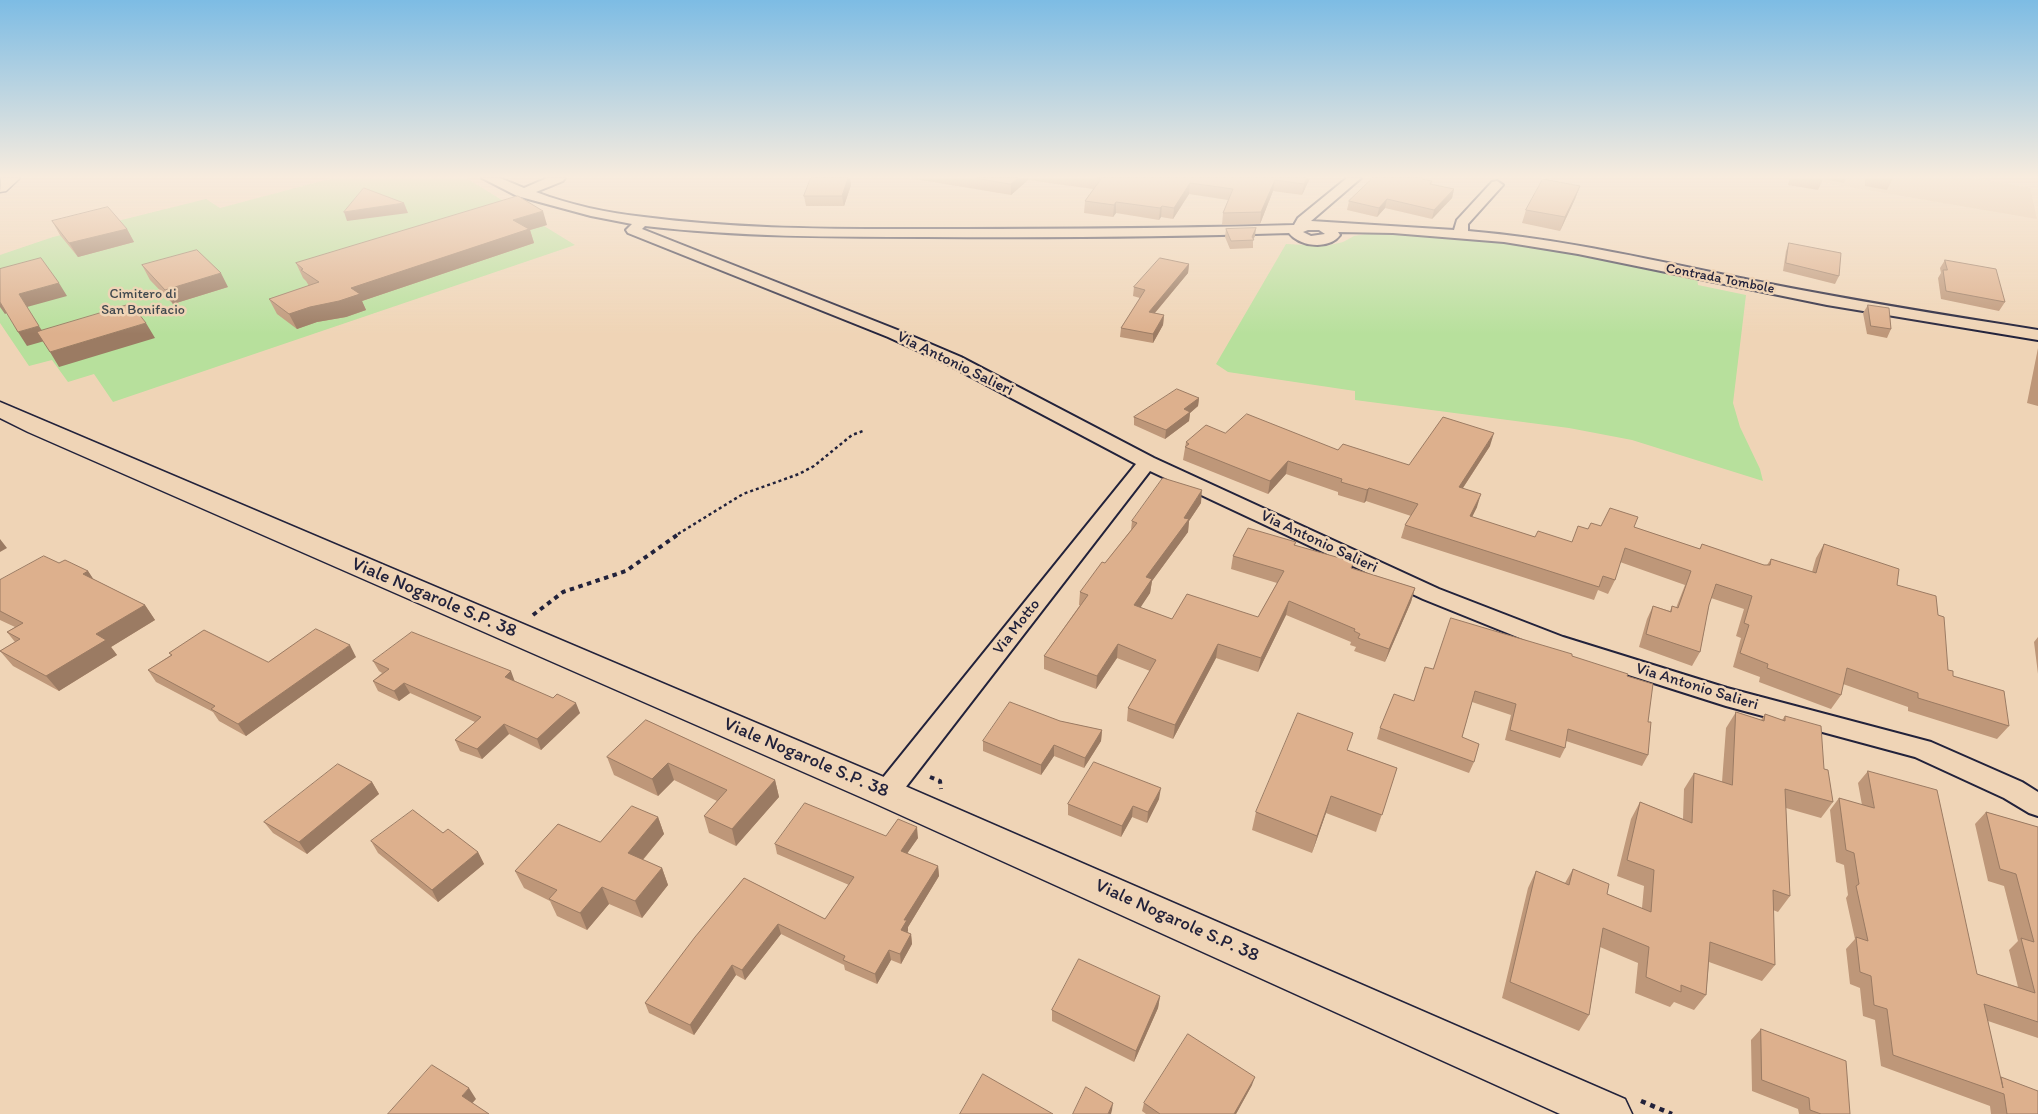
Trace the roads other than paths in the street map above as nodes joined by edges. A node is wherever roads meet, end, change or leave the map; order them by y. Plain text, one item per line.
1 (634, 230) edge
2 (731, 230) edge
3 (1304, 230) edge
4 (1323, 230) edge
5 (1349, 230) edge
6 (1390, 230) edge
7 (1461, 230) edge
8 (1326, 231) joint
9 (1301, 232) joint
10 (1462, 234) junction
11 (2038, 336) edge
12 (0, 409) edge
13 (1147, 462) junction
14 (886, 793) junction
15 (2038, 805) edge
16 (1610, 1114) edge

1 - 13 street, Via Antonio Salieri
2 - 9 street
3 - 9 street, Contrada Tombole
4 - 8 street, Contrada Tombole
5 - 8 street, Contrada Tombole
6 - 10 street, Contrada Tombole
7 - 10 street
10 - 11 street, Contrada Tombole
12 - 14 street, Viale Nogarole S.P. 38
13 - 14 street, Via Motto
13 - 15 street, Via Antonio Salieri
14 - 16 street, Viale Nogarole S.P. 38

